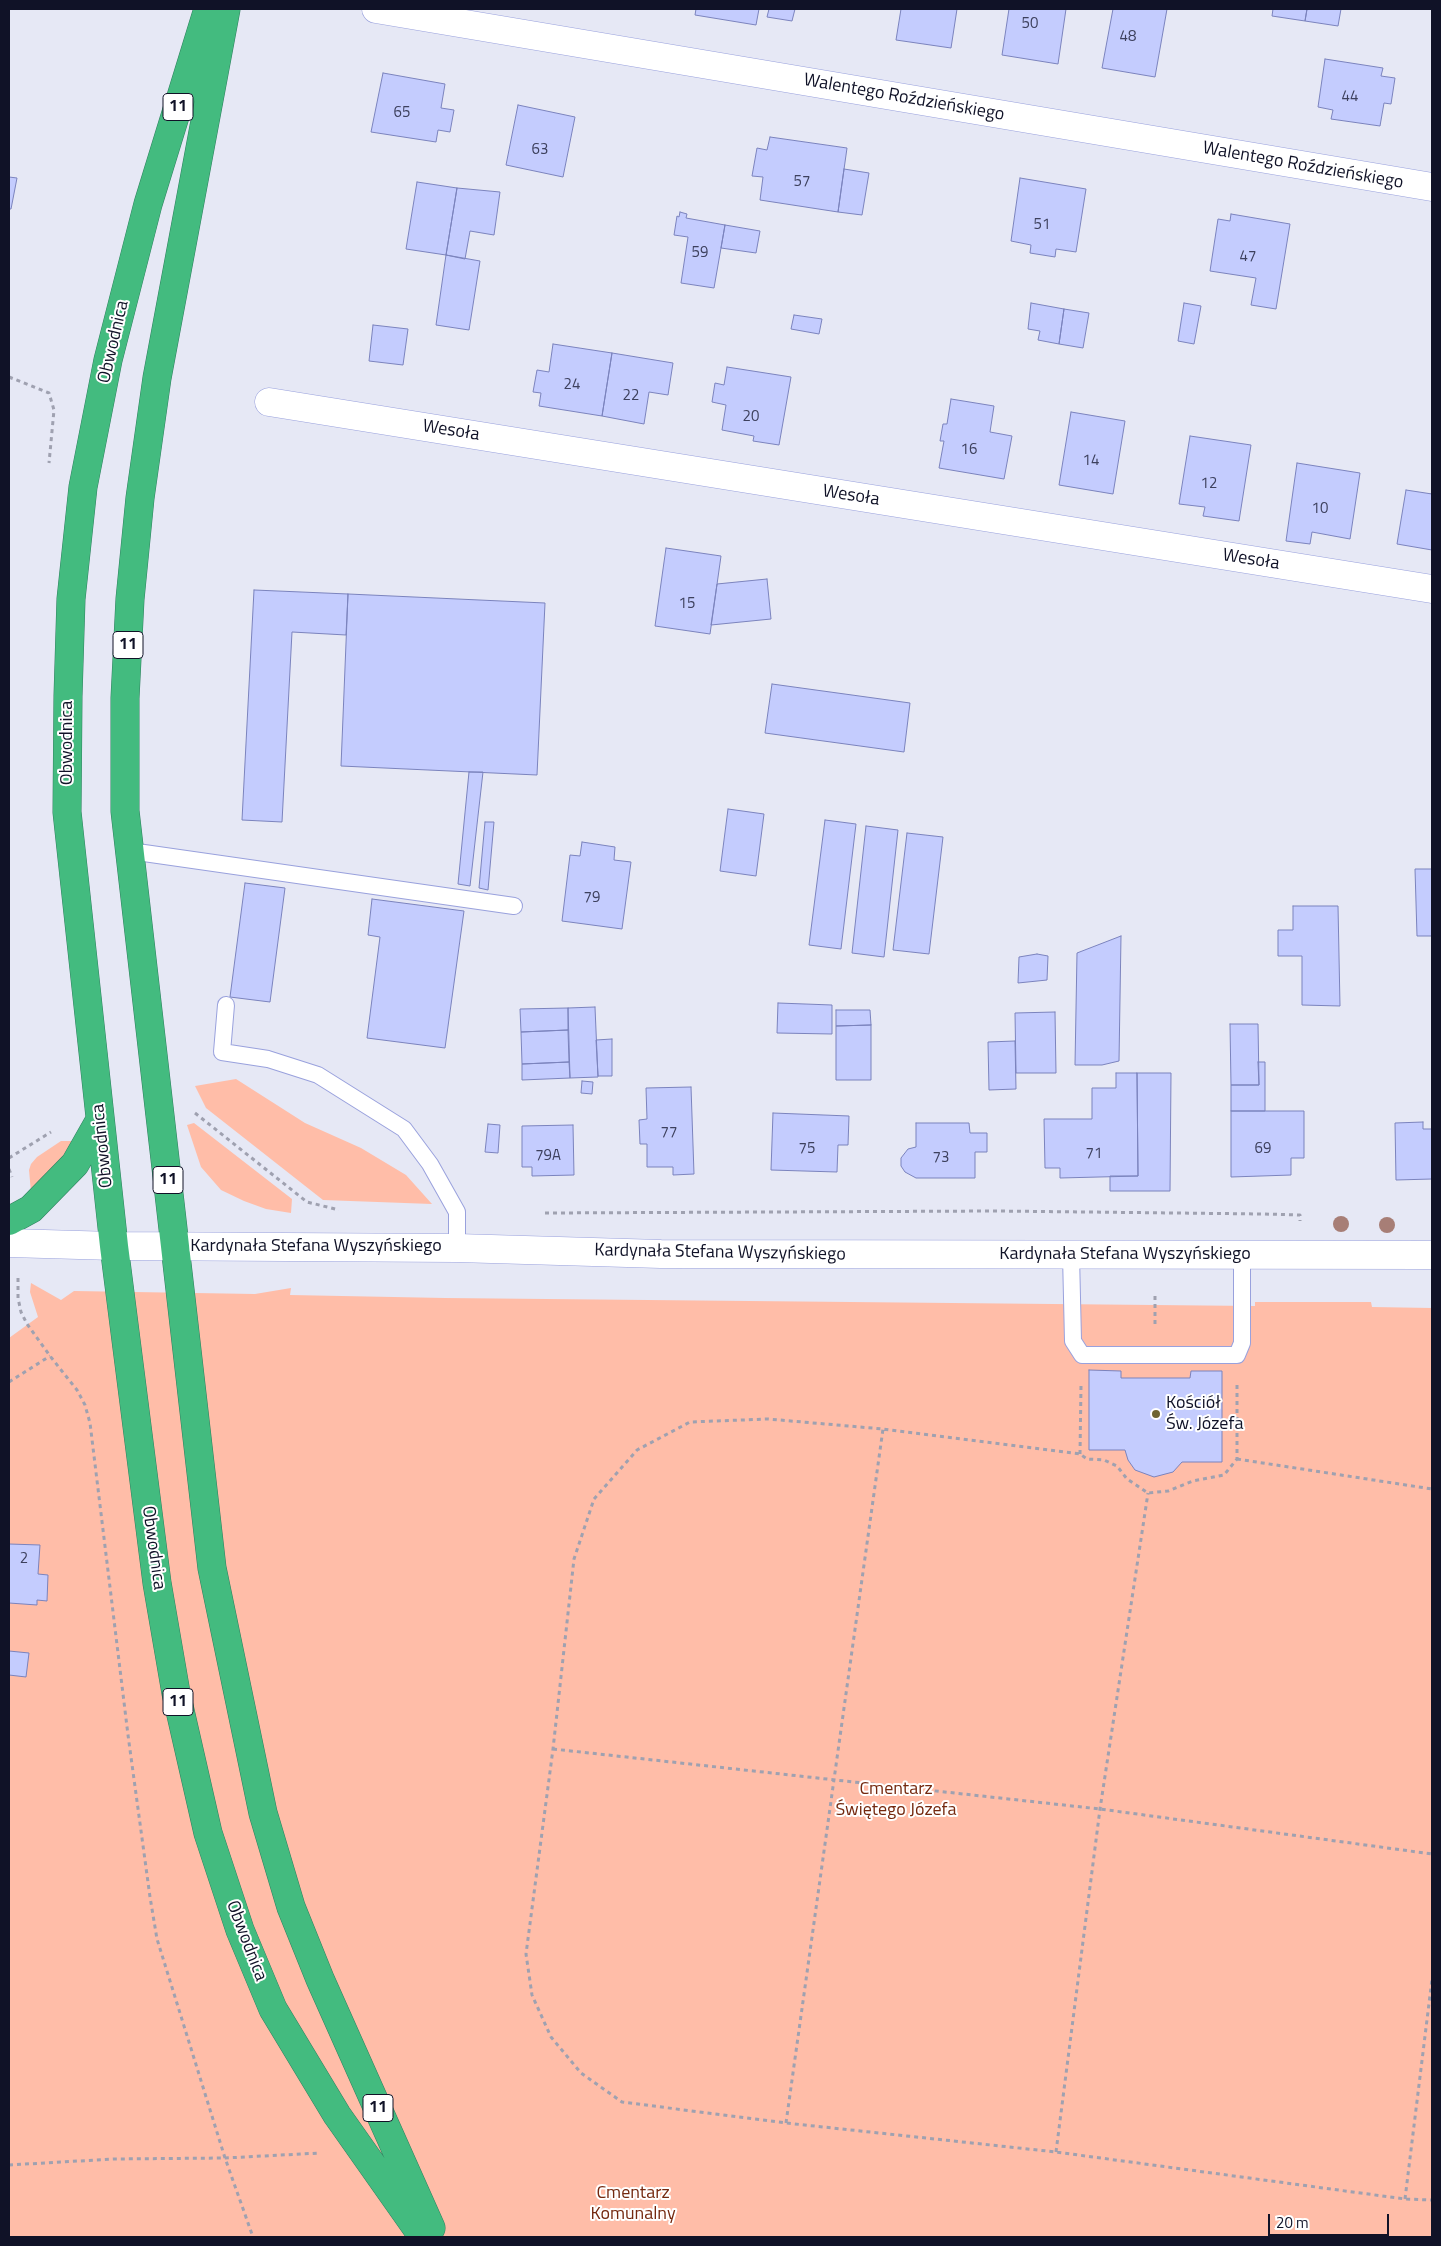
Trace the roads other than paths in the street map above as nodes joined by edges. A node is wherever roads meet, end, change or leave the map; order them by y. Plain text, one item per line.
1 (208, 9) edge
2 (226, 9) edge
3 (376, 9) edge
4 (1432, 187) edge
5 (269, 402) dead end
6 (1432, 590) edge
7 (130, 851) junction
8 (514, 906) dead end
9 (226, 1005) dead end
10 (100, 1120) junction
11 (9, 1221) edge
12 (9, 1243) edge
13 (114, 1246) junction
14 (176, 1246) junction
15 (457, 1248) junction
16 (1070, 1255) junction
17 (1242, 1255) junction
18 (1432, 1255) edge
19 (423, 2237) edge
20 (436, 2237) edge

1 - 10 highway, Obwodnica / 11
2 - 7 highway, 11
3 - 4 street, Walentego Roździeńskiego
5 - 6 street, Wesoła
7 - 8 lane
7 - 14 highway, 11
9 - 15 lane
10 - 11 highway
10 - 13 highway, Obwodnica / 11
12 - 13 street, Kardynała Stefana Wyszyńskiego
13 - 14 street, Kardynała Stefana Wyszyńskiego
13 - 19 highway, Obwodnica / 11
14 - 15 street, Kardynała Stefana Wyszyńskiego
14 - 20 highway, 11
15 - 16 street, Kardynała Stefana Wyszyńskiego
16 - 17 street, Kardynała Stefana Wyszyńskiego
16 - 17 lane
17 - 18 street, Kardynała Stefana Wyszyńskiego

